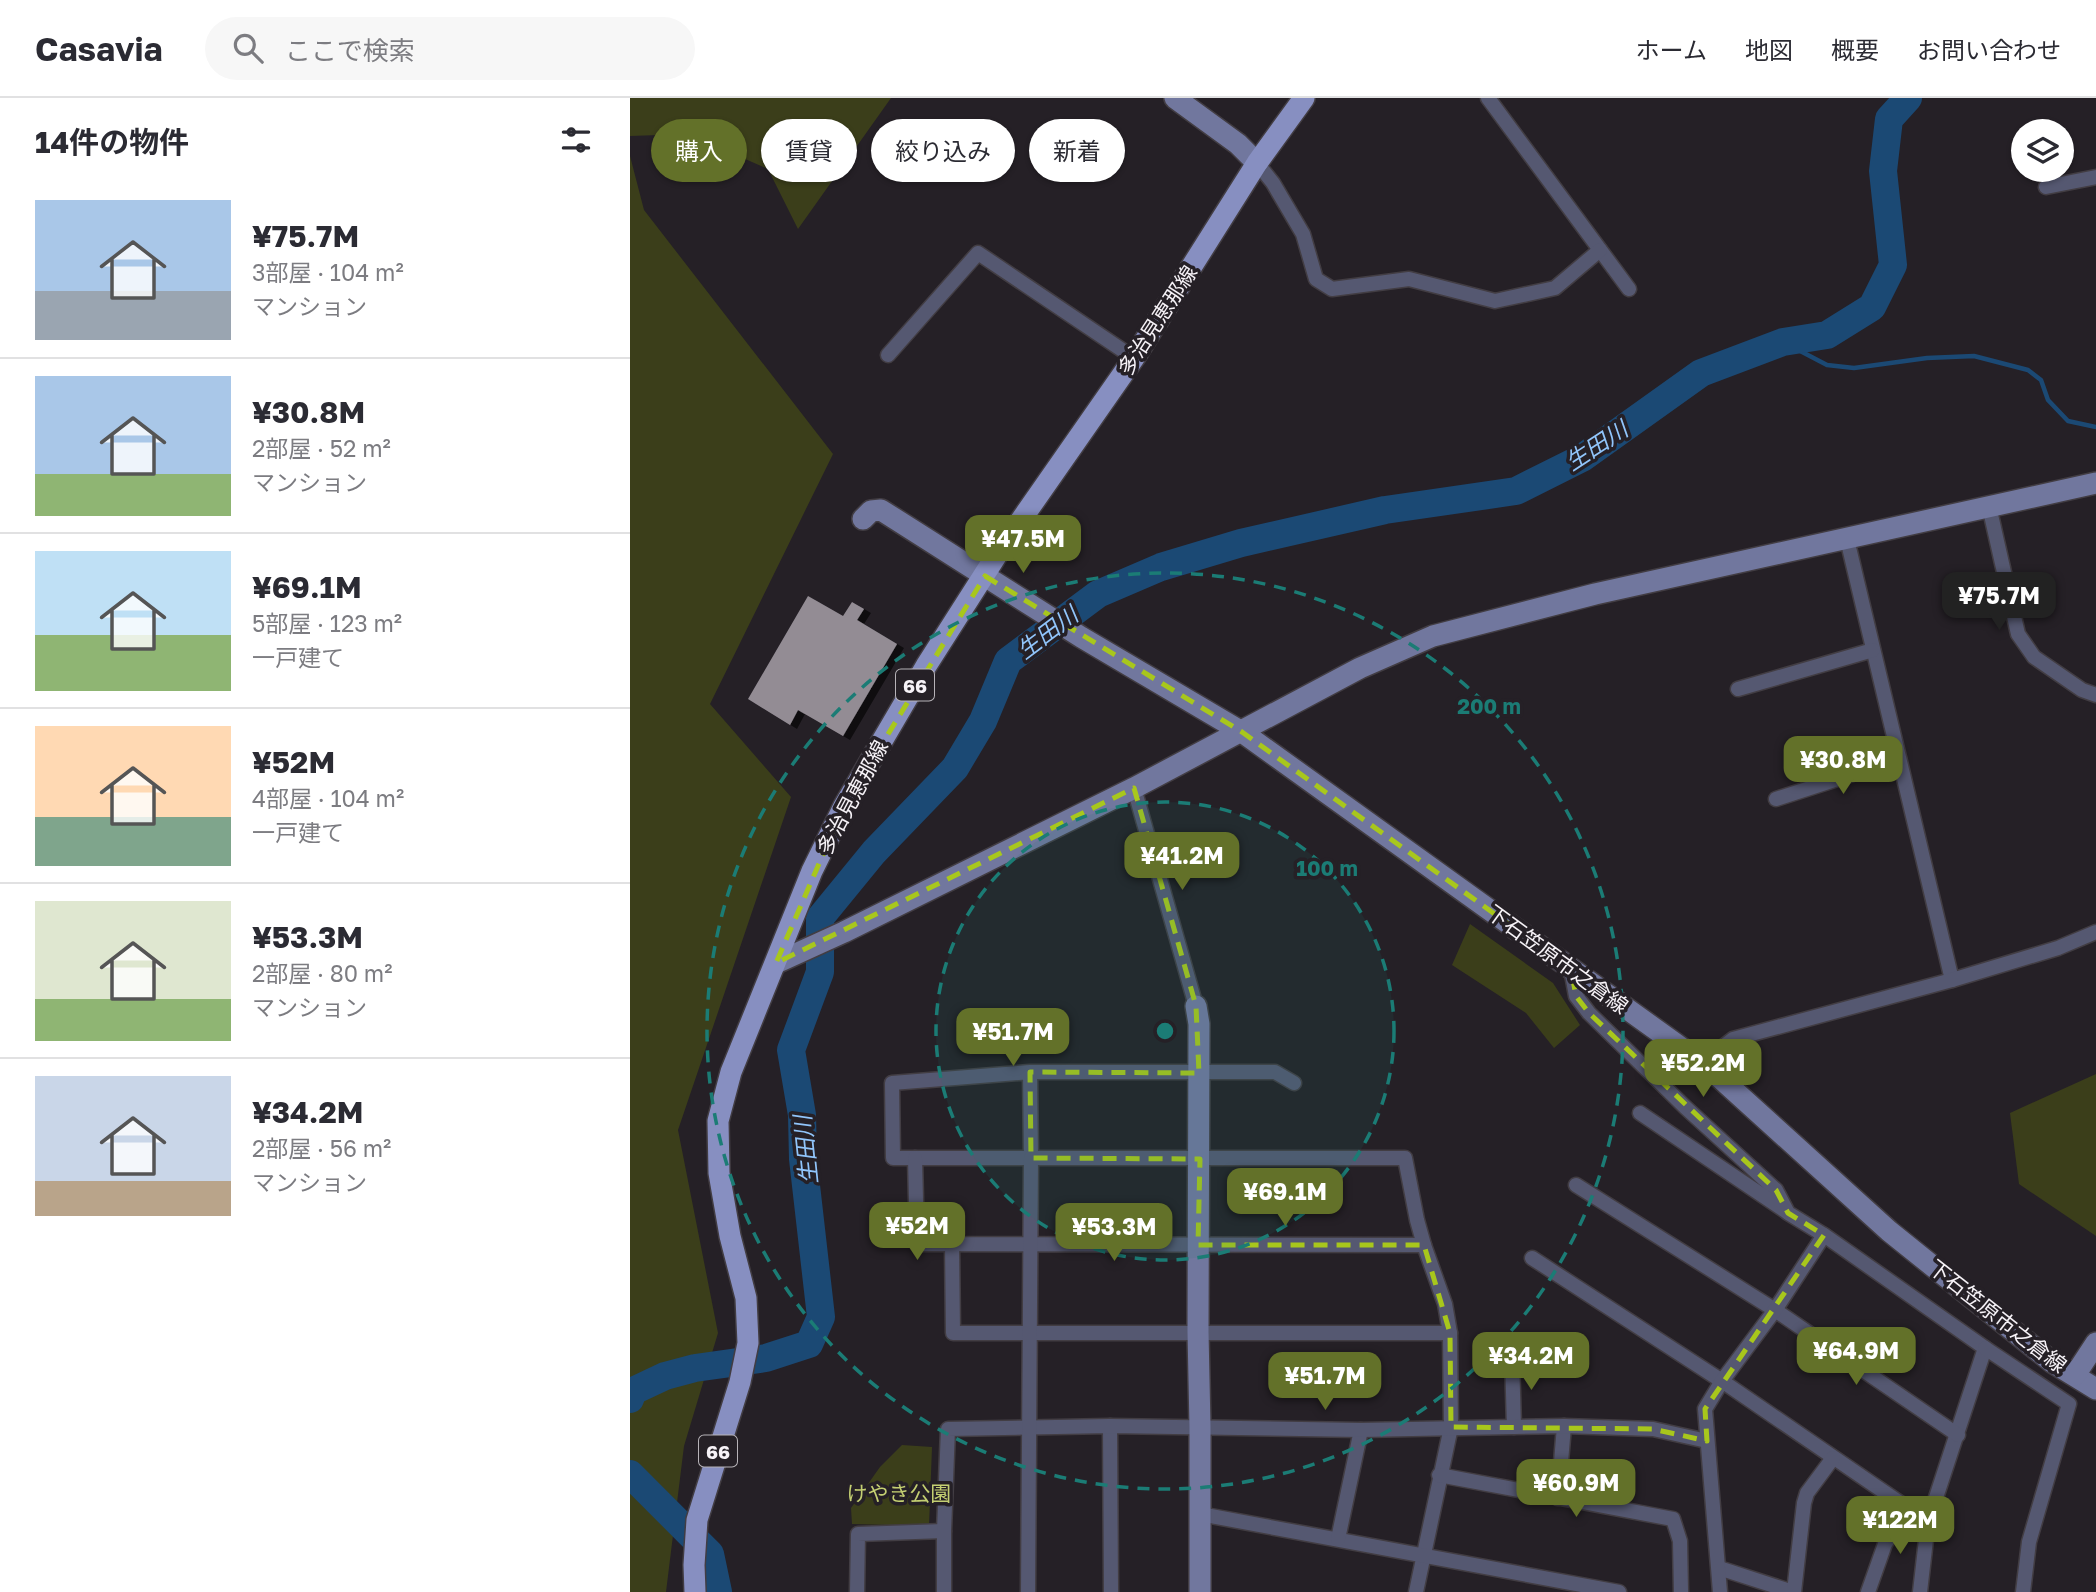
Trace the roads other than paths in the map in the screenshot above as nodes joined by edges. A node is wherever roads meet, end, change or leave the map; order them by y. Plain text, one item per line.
1 (1175, 98) edge
2 (1304, 98) edge
3 (1488, 98) edge
4 (1257, 163) junction
5 (2096, 177) edge
6 (2046, 187) dead end
7 (1600, 250) junction
8 (1629, 289) dead end
9 (888, 355) dead end
10 (1134, 358) junction
11 (2096, 483) edge
12 (1989, 506) junction
13 (863, 519) dead end
14 (1847, 539) junction
15 (985, 576) junction
16 (1873, 650) junction
17 (1738, 689) dead end
18 (2096, 695) edge
19 (1242, 732) junction
20 (1899, 759) junction
21 (1134, 788) junction
22 (1776, 799) dead end
23 (2096, 932) edge
24 (776, 963) junction
25 (1571, 969) junction
26 (1952, 980) junction
27 (1196, 1006) joint
28 (1707, 1067) junction
29 (1030, 1072) junction
30 (1199, 1073) junction
31 (1294, 1083) dead end
32 (1640, 1113) dead end
33 (915, 1158) junction
34 (1031, 1158) junction
35 (1200, 1159) junction
36 (1576, 1185) dead end
37 (1788, 1213) junction
38 (1824, 1235) junction
39 (952, 1244) junction
40 (1030, 1245) junction
41 (1198, 1245) junction
42 (1424, 1245) junction
43 (1532, 1258) dead end
44 (1775, 1310) junction
45 (1029, 1332) junction
46 (1198, 1332) junction
47 (1450, 1333) junction
48 (2096, 1343) edge
49 (1985, 1348) junction
50 (1512, 1358) dead end
51 (2075, 1375) junction
52 (1722, 1381) junction
53 (2096, 1390) edge
54 (1110, 1426) junction
55 (1564, 1426) junction
56 (1200, 1427) junction
57 (1451, 1427) junction
58 (1514, 1427) junction
59 (1029, 1428) junction
60 (1361, 1430) junction
61 (1958, 1435) junction
62 (1707, 1441) junction
63 (1833, 1458) junction
64 (1439, 1475) junction
65 (1558, 1498) junction
66 (1909, 1509) junction
67 (1200, 1514) junction
68 (1928, 1522) junction
69 (944, 1531) junction
70 (1338, 1539) junction
71 (1424, 1556) junction
72 (1719, 1568) junction
73 (1205, 1591) edge
74 (695, 1592) edge
75 (857, 1592) edge
76 (944, 1592) edge
77 (1028, 1592) edge
78 (1111, 1592) edge
79 (1416, 1592) edge
80 (1619, 1592) edge
81 (1681, 1592) edge
82 (1720, 1592) edge
83 (1793, 1592) edge
84 (1868, 1592) edge
85 (1920, 1592) edge
86 (2022, 1592) edge

1 - 4 street
2 - 4 main road, 多治見恵那線 / 66
3 - 7 street
4 - 7 street
4 - 10 main road, 多治見恵那線 / 66
5 - 6 street
7 - 8 street
9 - 10 street
10 - 15 main road, 多治見恵那線 / 66
11 - 12 street
12 - 14 street
12 - 18 street
13 - 15 street, 下石笠原市之倉線
14 - 16 street
14 - 19 street
15 - 19 street, 下石笠原市之倉線
15 - 24 main road, 多治見恵那線 / 66
16 - 17 street
16 - 20 street
19 - 21 street
19 - 25 street, 下石笠原市之倉線
20 - 22 street
20 - 26 street
21 - 24 street
21 - 27 street
23 - 26 street
24 - 74 main road, 多治見恵那線 / 66
25 - 28 street, 下石笠原市之倉線
25 - 37 street
26 - 28 street
27 - 30 street
28 - 51 street, 下石笠原市之倉線
29 - 30 street
29 - 33 street
29 - 34 street
30 - 31 street
30 - 35 street
32 - 37 street
33 - 34 street
33 - 39 street
34 - 35 street
34 - 40 street
35 - 41 street
35 - 42 street
36 - 44 street
37 - 38 street
38 - 44 street
38 - 49 street
39 - 40 street
39 - 45 street
40 - 41 street
40 - 45 street
41 - 42 street
41 - 46 street
42 - 47 street
43 - 52 street
44 - 52 street
44 - 61 street
45 - 46 street
45 - 59 street
46 - 47 street
46 - 56 street
47 - 57 street
48 - 51 street
49 - 61 street
49 - 86 street
50 - 58 street
51 - 53 street, 下石笠原市之倉線
52 - 62 street
52 - 63 street
54 - 56 street
54 - 59 street
54 - 78 street
55 - 58 street
55 - 62 street
55 - 65 street
56 - 60 street
56 - 67 street
57 - 58 street
57 - 60 street
57 - 64 street
59 - 69 street
59 - 77 street
60 - 70 street
61 - 68 street
62 - 72 street
63 - 66 street
63 - 83 street
64 - 65 street
64 - 71 street
65 - 81 street
66 - 68 street
66 - 84 street
67 - 70 street
67 - 73 street
68 - 85 street
69 - 75 street
69 - 76 street
70 - 71 street
71 - 79 street
71 - 80 street
72 - 82 street
72 - 83 street

